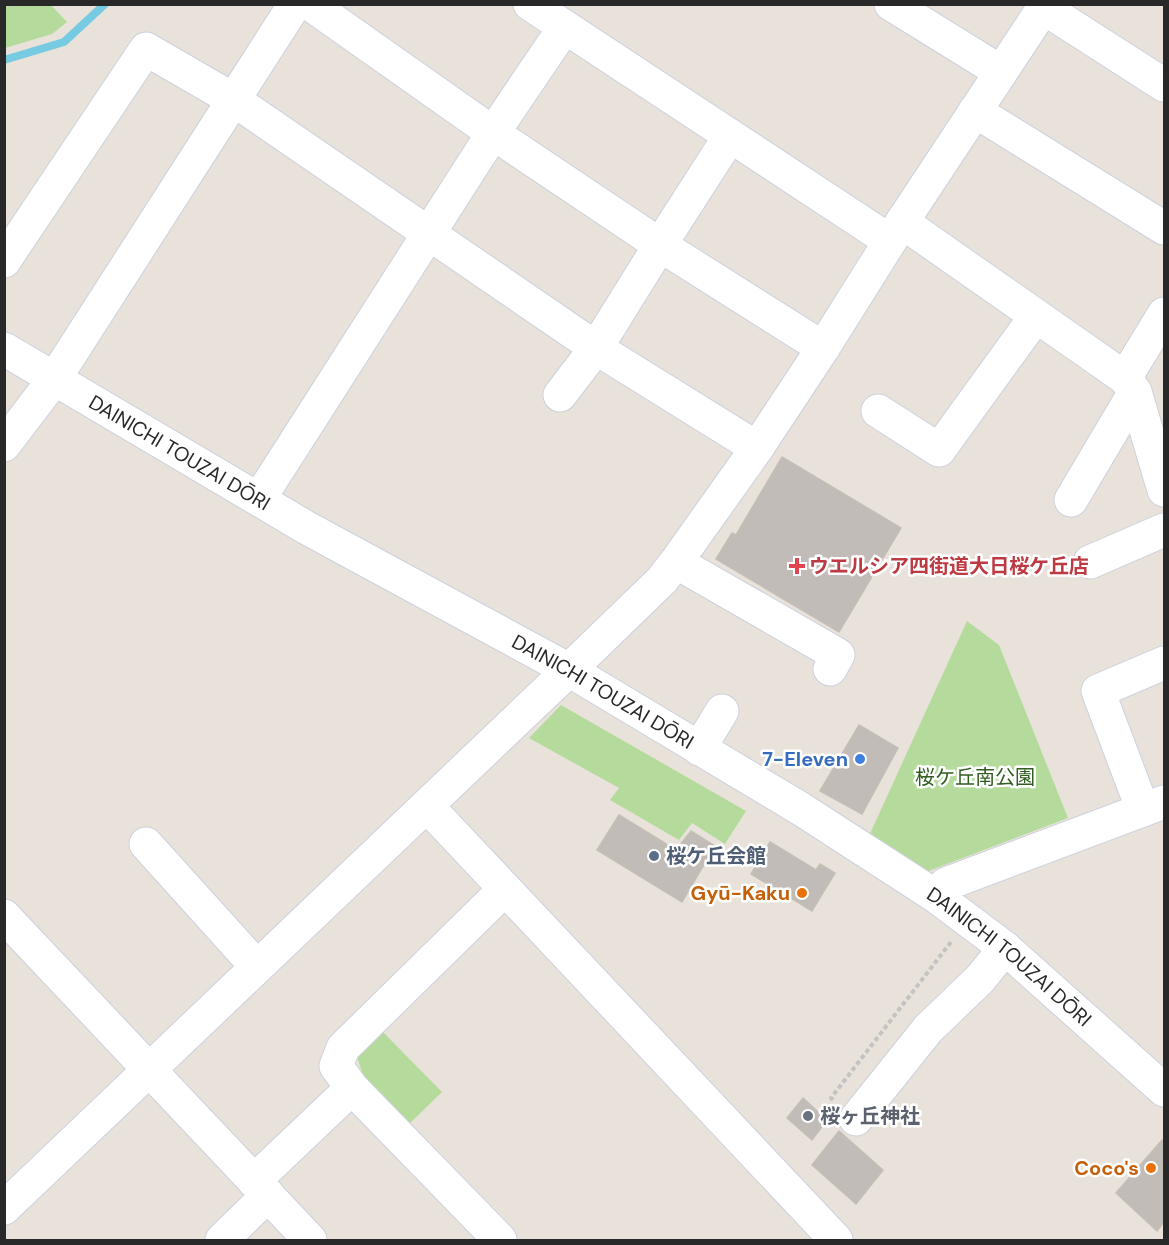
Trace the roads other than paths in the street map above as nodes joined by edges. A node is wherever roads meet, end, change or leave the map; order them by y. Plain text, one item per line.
1 (295, 4) edge
2 (310, 4) edge
3 (530, 4) edge
4 (891, 4) edge
5 (1045, 6) edge
6 (564, 28) junction
7 (1001, 72) junction
8 (1164, 85) edge
9 (234, 100) junction
10 (975, 111) junction
11 (493, 134) junction
12 (730, 136) junction
13 (1164, 228) edge
14 (896, 231) junction
15 (429, 234) junction
16 (660, 245) junction
17 (4, 261) edge
18 (1164, 314) edge
19 (1036, 316) junction
20 (596, 348) junction
21 (823, 348) junction
22 (4, 350) edge
23 (55, 378) junction
24 (1130, 385) junction
25 (560, 395) dead end
26 (878, 411) dead end
27 (4, 445) edge
28 (757, 448) junction
29 (1164, 490) edge
30 (259, 499) junction
31 (1071, 500) dead end
32 (1164, 530) edge
33 (676, 562) junction
34 (1090, 562) dead end
35 (1164, 663) edge
36 (831, 669) dead end
37 (569, 670) junction
38 (722, 711) dead end
39 (699, 749) junction
40 (427, 806) junction
41 (1154, 806) edge
42 (146, 844) dead end
43 (505, 889) junction
44 (937, 897) junction
45 (4, 916) edge
46 (1005, 948) junction
47 (257, 967) junction
48 (149, 1070) junction
49 (352, 1088) junction
50 (1164, 1090) edge
51 (856, 1119) dead end
52 (261, 1188) junction
53 (4, 1208) edge
54 (222, 1240) edge
55 (310, 1240) edge
56 (500, 1240) edge
57 (836, 1240) edge

1 - 9 street
2 - 11 street
3 - 6 street
4 - 7 street
5 - 7 street
5 - 8 street
6 - 11 street
6 - 12 street
7 - 10 street
9 - 15 street
9 - 17 street
9 - 23 street
10 - 13 street
10 - 14 street
11 - 15 street
11 - 16 street
12 - 14 street
12 - 16 street
14 - 19 street
14 - 21 street
15 - 20 street
15 - 30 street
16 - 20 street
16 - 21 street
18 - 24 street
19 - 24 street
19 - 26 street
20 - 25 street
20 - 28 street
21 - 28 street
22 - 23 street, DAINICHI TOUZAI DŌRI
23 - 27 street
23 - 30 street, DAINICHI TOUZAI DŌRI
24 - 29 street
24 - 31 street
28 - 33 street
30 - 37 street, DAINICHI TOUZAI DŌRI
32 - 34 street
33 - 36 street
33 - 37 street
35 - 41 street
37 - 39 street, DAINICHI TOUZAI DŌRI
37 - 40 street
38 - 39 street
39 - 44 street, DAINICHI TOUZAI DŌRI
40 - 43 street
40 - 47 street
41 - 44 street
42 - 47 street
43 - 49 street
43 - 57 street
44 - 46 street, DAINICHI TOUZAI DŌRI
45 - 48 street
46 - 50 street, DAINICHI TOUZAI DŌRI
46 - 51 street
47 - 48 street
48 - 52 street
48 - 53 street
49 - 52 street
49 - 56 street
52 - 54 street
52 - 55 street

